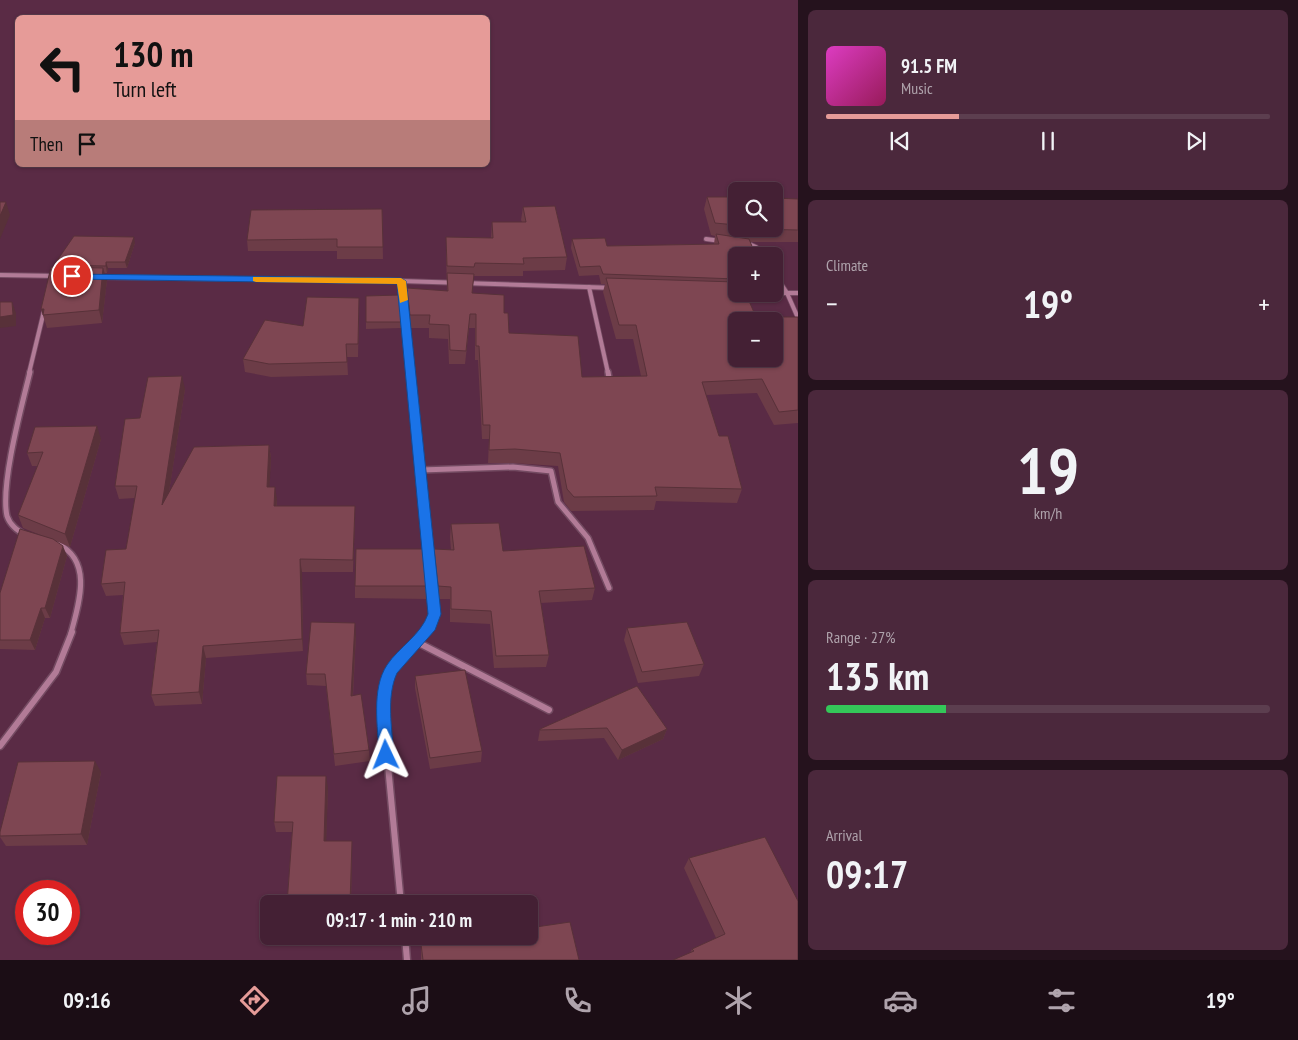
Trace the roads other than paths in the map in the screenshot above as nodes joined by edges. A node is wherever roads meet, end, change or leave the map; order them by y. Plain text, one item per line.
1 (706, 240) dead end
2 (724, 241) edge
3 (742, 242) edge
4 (756, 247) edge
5 (0, 275) edge
6 (52, 276) junction
7 (72, 276) edge
8 (82, 277) edge
9 (401, 281) junction
10 (50, 286) edge
11 (589, 287) junction
12 (783, 287) edge
13 (628, 288) edge
14 (783, 293) edge
15 (787, 293) junction
16 (798, 293) edge
17 (46, 304) edge
18 (798, 318) edge
19 (608, 378) edge
20 (421, 470) junction
21 (28, 536) edge
22 (52, 542) edge
23 (609, 588) dead end
24 (417, 642) junction
25 (549, 710) dead end
26 (0, 746) edge
27 (400, 895) edge
28 (406, 945) edge
29 (407, 960) edge

1 - 2 street
3 - 4 street
5 - 6 street
6 - 7 street
6 - 10 street
8 - 9 street
9 - 11 street
9 - 20 street
11 - 13 street
11 - 19 street
12 - 15 street
14 - 15 street
15 - 16 street
15 - 18 street
17 - 21 street
20 - 23 street
20 - 24 street
22 - 26 street
24 - 25 street
24 - 27 street
28 - 29 street

